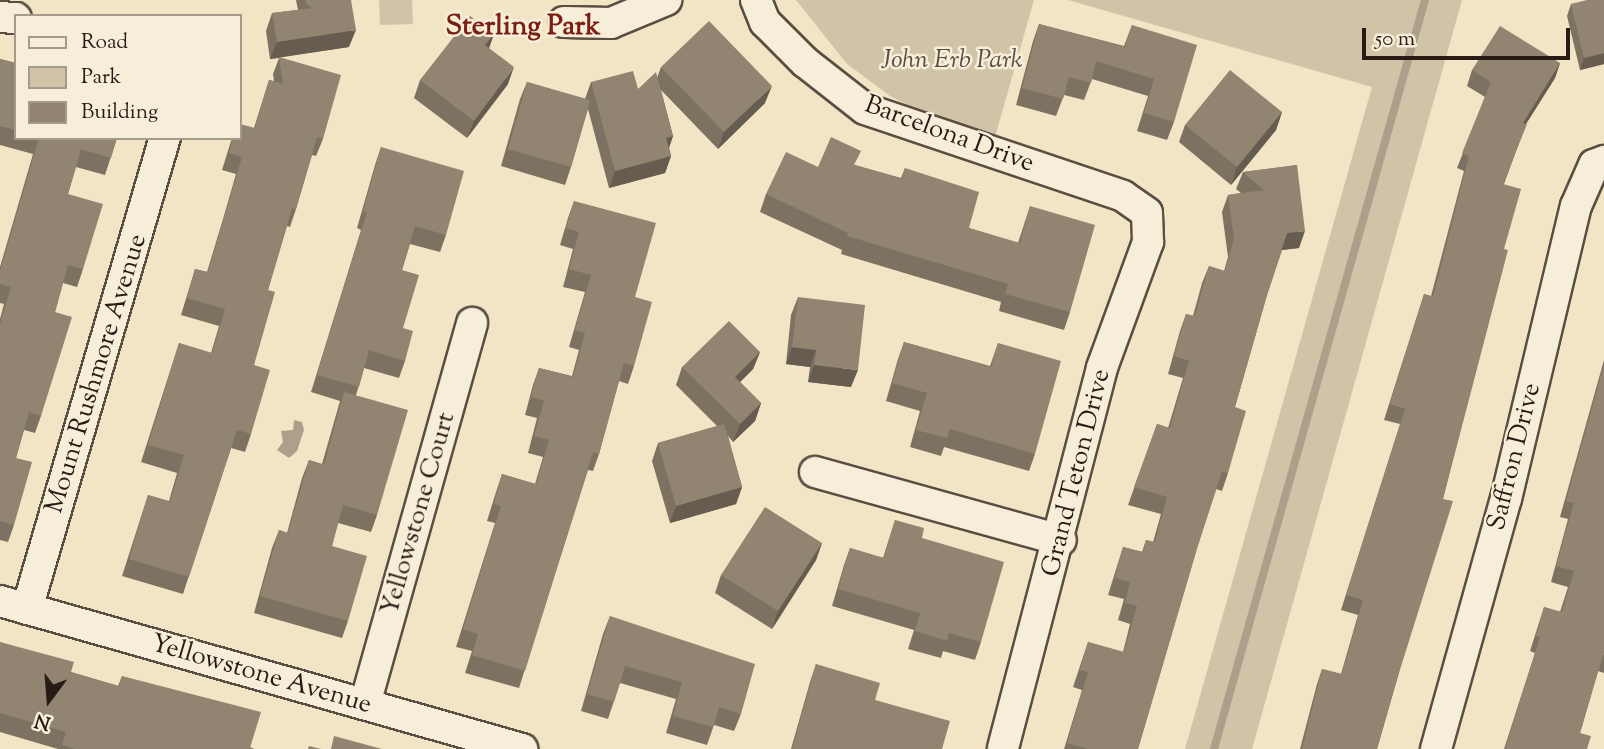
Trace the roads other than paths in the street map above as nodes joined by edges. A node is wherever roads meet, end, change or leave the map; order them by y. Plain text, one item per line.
1 (666, 0) edge
2 (756, 0) edge
3 (564, 22) dead end
4 (164, 140) edge
5 (1599, 163) edge
6 (1138, 203) joint
7 (472, 323) dead end
8 (815, 472) dead end
9 (1061, 540) junction
10 (13, 605) edge
11 (365, 704) junction
12 (523, 749) edge
13 (1003, 749) edge
14 (1436, 749) edge

1 - 3 street
2 - 6 street, Barcelona Drive
4 - 10 street, Mount Rushmore Avenue
5 - 14 street, Saffron Drive
6 - 9 street, Grand Teton Drive
7 - 11 street, Yellowstone Court
8 - 9 street
9 - 13 street, Grand Teton Drive
10 - 11 street, Yellowstone Avenue
11 - 12 street, Yellowstone Avenue

